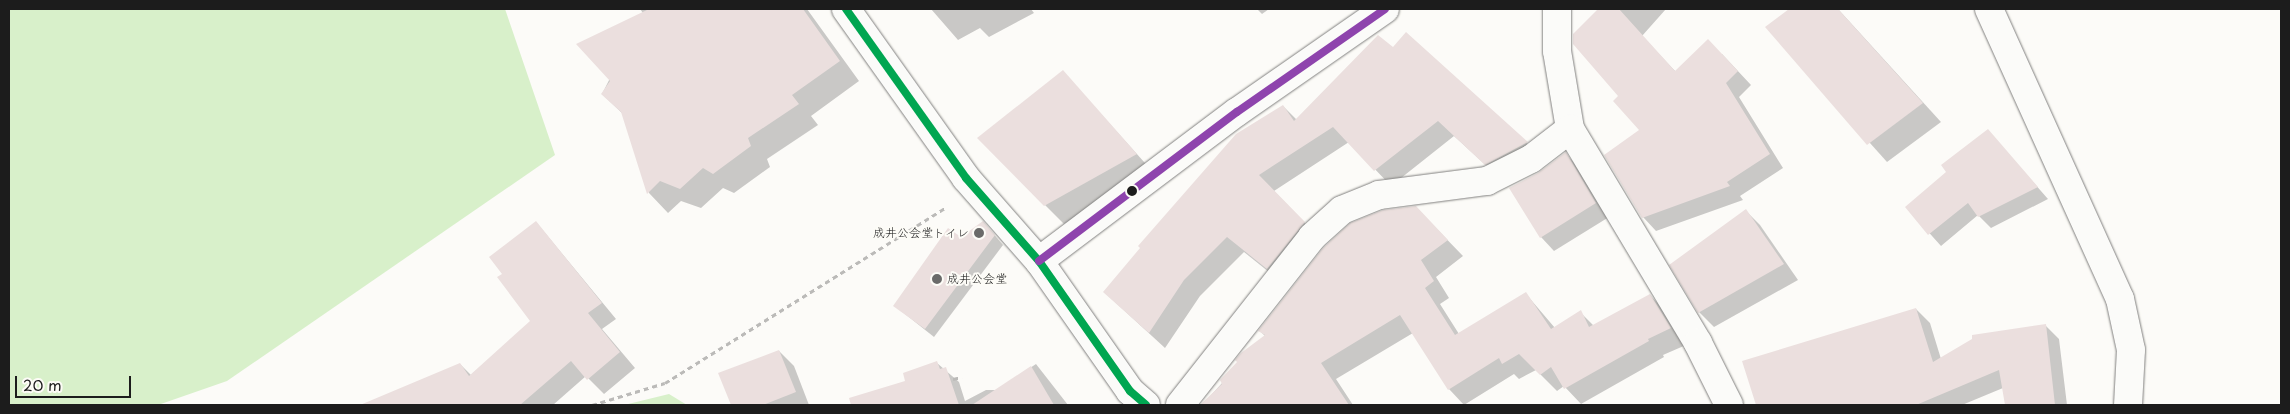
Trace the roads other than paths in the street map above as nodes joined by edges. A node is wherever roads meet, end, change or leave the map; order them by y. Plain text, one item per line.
1 (846, 9) edge
2 (1385, 9) edge
3 (1557, 9) edge
4 (1990, 9) edge
5 (1570, 129) junction
6 (1039, 261) junction
7 (1146, 405) edge
8 (1180, 405) edge
9 (1729, 405) edge
10 (2128, 405) edge

1 - 6 street
2 - 6 street
3 - 5 street
4 - 10 street
5 - 8 street
5 - 9 street
6 - 7 street

